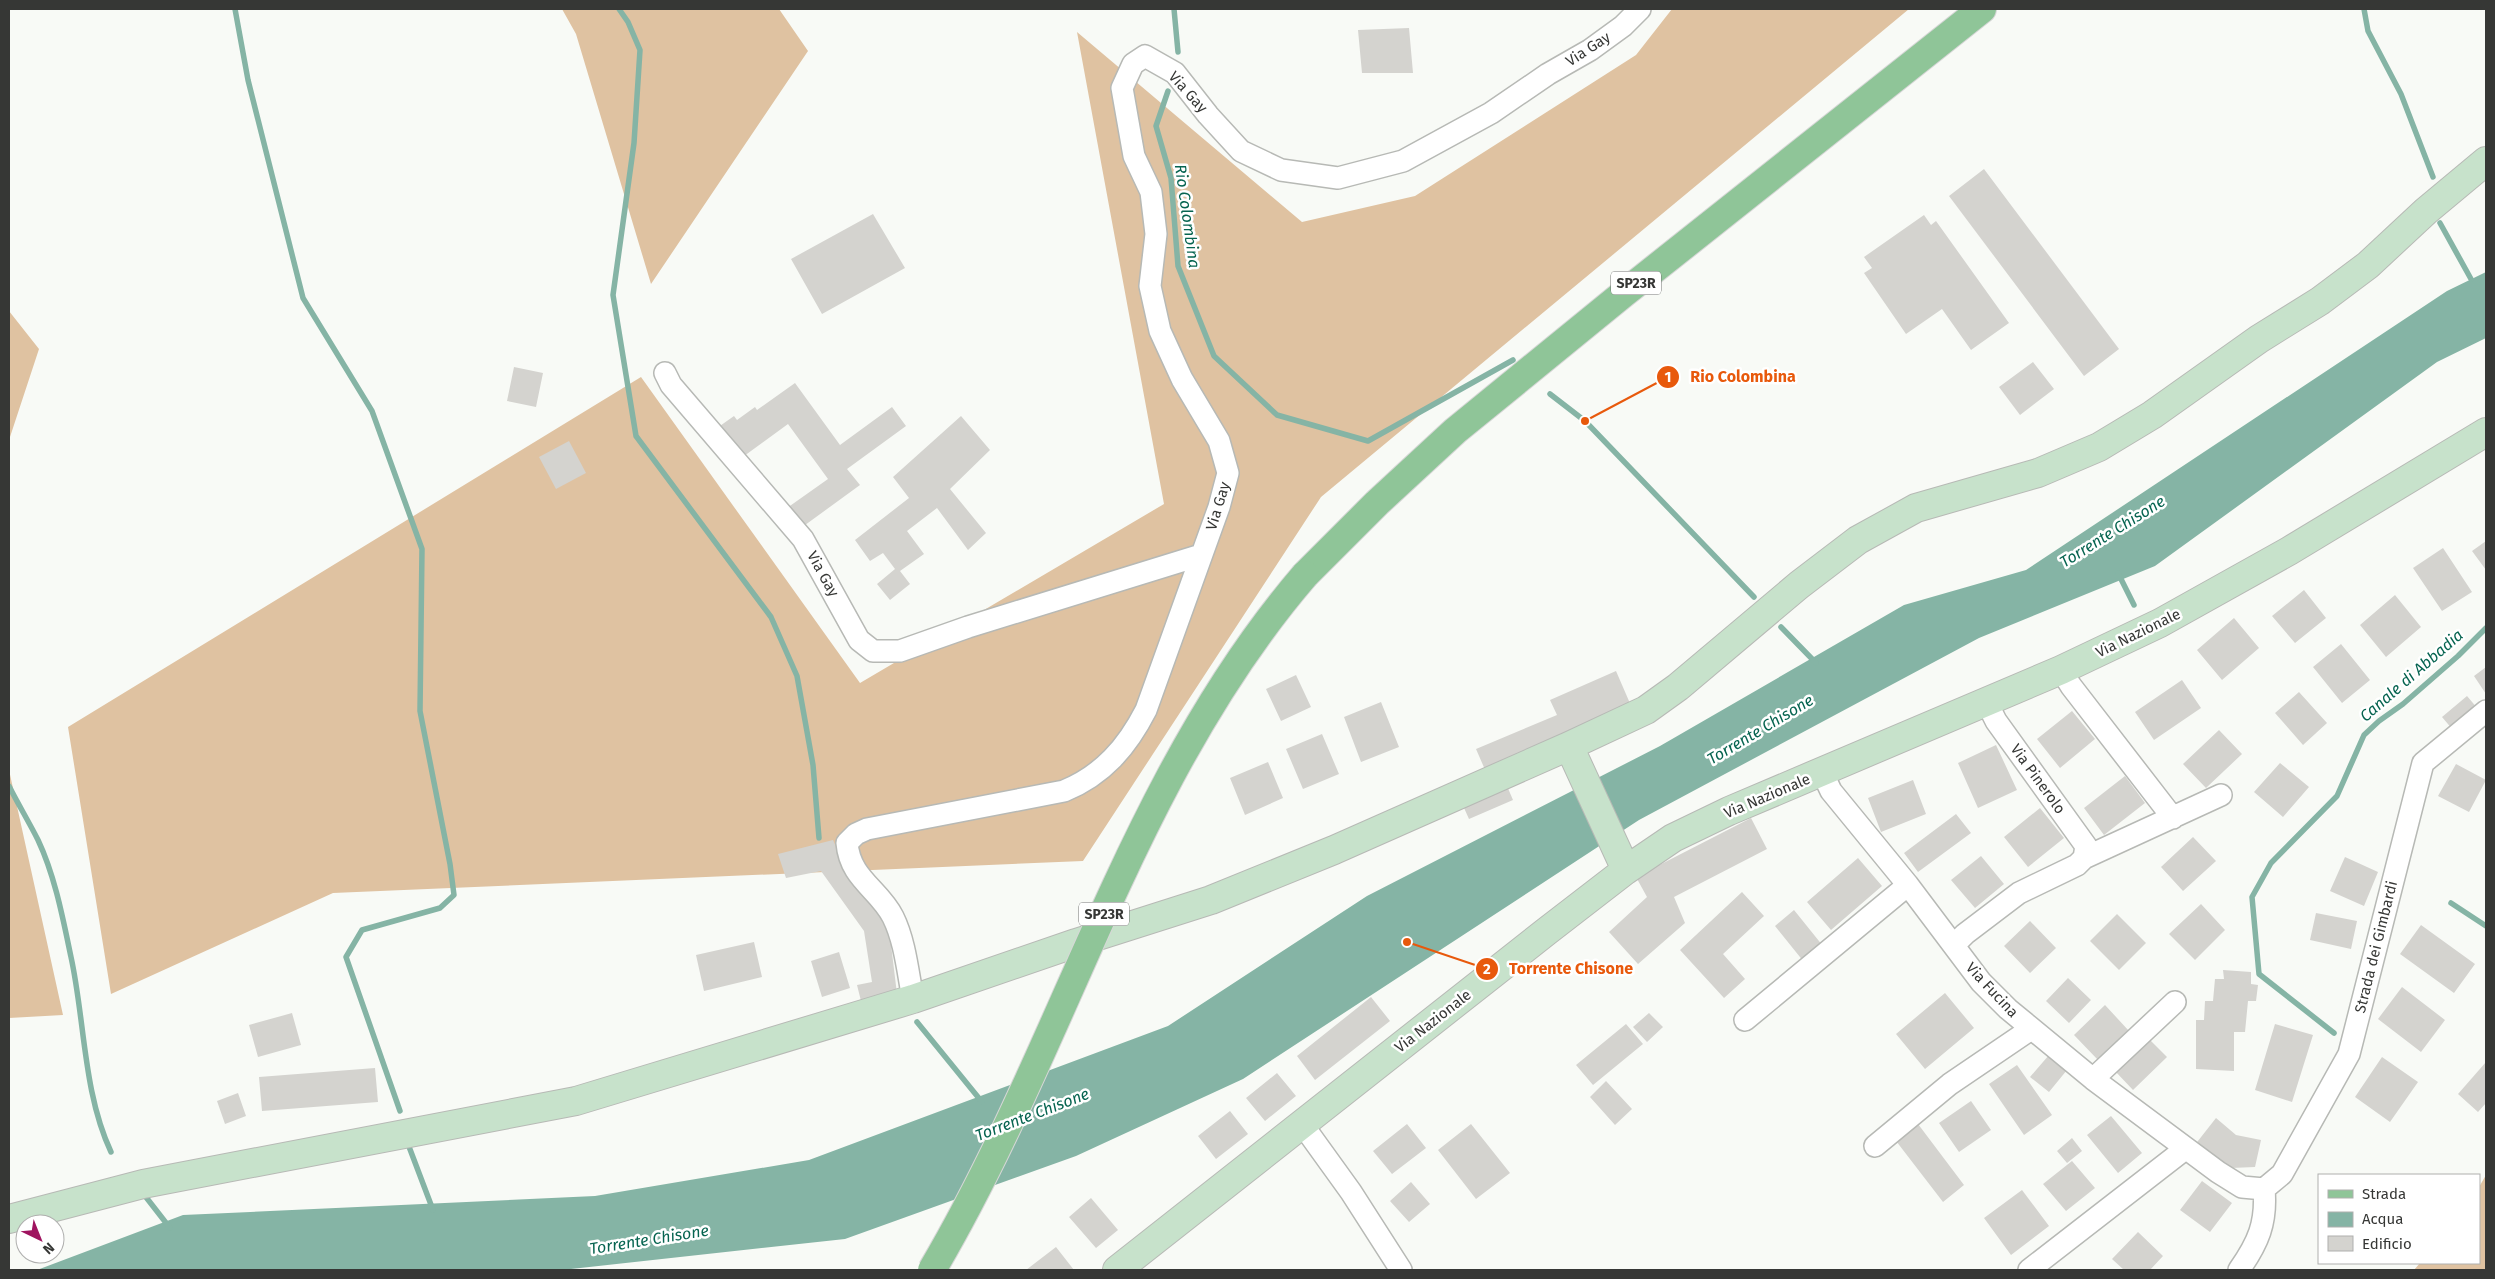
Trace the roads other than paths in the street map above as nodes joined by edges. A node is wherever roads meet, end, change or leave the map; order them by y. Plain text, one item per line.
1 (1640, 9) edge
2 (1982, 9) edge
3 (2486, 161) edge
4 (665, 373) dead end
5 (2486, 432) edge
6 (1201, 555) junction
7 (2061, 670) junction
8 (1986, 701) junction
9 (2486, 711) edge
10 (1569, 746) junction
11 (1822, 772) junction
12 (2221, 795) dead end
13 (2173, 818) junction
14 (2084, 858) junction
15 (1626, 870) junction
16 (1908, 885) junction
17 (1956, 948) junction
18 (913, 999) junction
19 (2174, 1002) dead end
20 (1745, 1020) dead end
21 (2031, 1028) junction
22 (2093, 1079) junction
23 (1302, 1124) junction
24 (1875, 1146) dead end
25 (2184, 1149) junction
26 (2264, 1190) junction
27 (9, 1220) edge
28 (932, 1270) edge
29 (1117, 1270) edge
30 (1401, 1270) edge
31 (2029, 1270) edge
32 (2239, 1270) edge

1 - 6 street, Via Gay
2 - 28 main road, SP23R, bridge
3 - 10 street
4 - 6 street, Via Gay
5 - 7 street, Via Nazionale
6 - 18 street, Via Gay
7 - 8 street, Via Nazionale
7 - 13 street
8 - 11 street, Via Nazionale
8 - 14 street, Via Pinerolo
9 - 26 street, Strada dei Gimbardi
10 - 15 street
10 - 18 street
11 - 15 street, Via Nazionale
11 - 16 street, Via Fucina
12 - 13 street
13 - 14 street
14 - 17 street
15 - 23 street, Via Nazionale
16 - 17 street, Via Fucina
16 - 20 street
17 - 21 street, Via Fucina
18 - 27 street
19 - 22 street
21 - 22 street, Via Fucina
21 - 24 street
22 - 25 street, Via Fucina
23 - 29 street, Via Nazionale
23 - 30 street
25 - 26 street, Via Fucina
25 - 31 street
26 - 32 street

